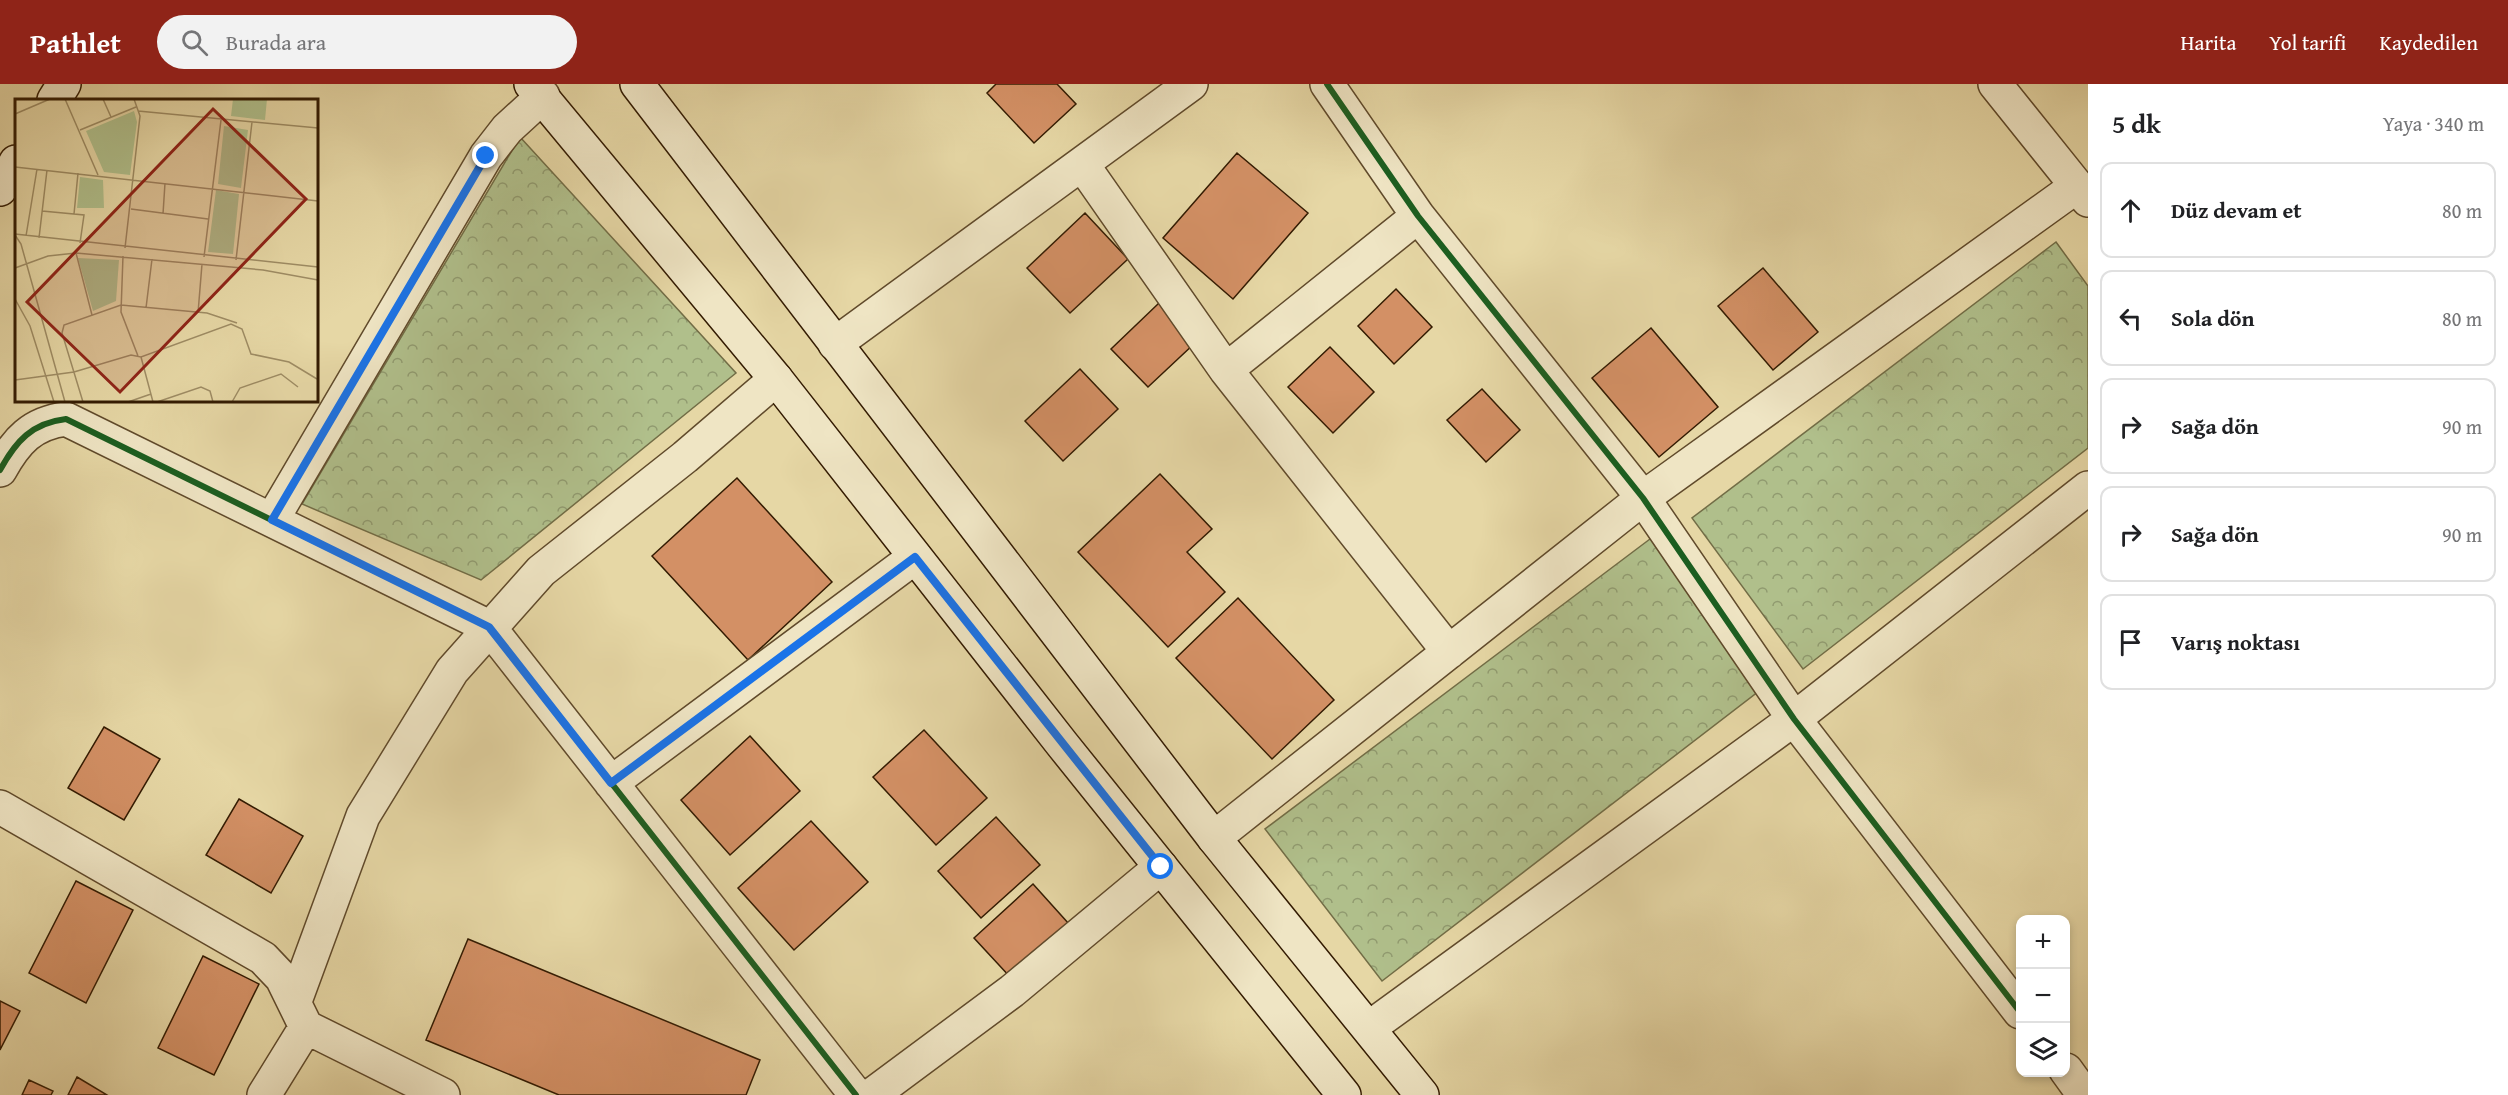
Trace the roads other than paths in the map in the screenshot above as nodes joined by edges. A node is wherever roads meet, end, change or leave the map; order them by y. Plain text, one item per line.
1 (64, 84) edge
2 (637, 84) edge
3 (1191, 84) edge
4 (1327, 84) edge
5 (1995, 84) edge
6 (537, 90) edge
7 (55, 99) edge
8 (15, 164) edge
9 (1082, 164) junction
10 (0, 189) edge
11 (2083, 193) edge
12 (1418, 216) junction
13 (835, 344) junction
14 (1226, 370) junction
15 (776, 379) junction
16 (0, 470) edge
17 (2088, 488) edge
18 (1643, 498) junction
19 (272, 520) junction
20 (915, 557) junction
21 (489, 627) junction
22 (1449, 652) junction
23 (1794, 719) junction
24 (611, 783) junction
25 (0, 807) edge
26 (1214, 838) junction
27 (1161, 867) junction
28 (2016, 1007) edge
29 (300, 1014) junction
30 (1368, 1028) junction
31 (2070, 1076) edge
32 (264, 1095) edge
33 (443, 1095) edge
34 (856, 1095) edge
35 (872, 1095) edge
36 (1344, 1095) edge
37 (1422, 1095) edge
38 (2084, 1095) edge

1 - 7 street
2 - 13 street
3 - 9 street
4 - 12 street
5 - 11 street
6 - 15 street
6 - 19 street
8 - 10 street
9 - 13 street
9 - 14 street
11 - 18 street
12 - 14 street
12 - 18 street
13 - 26 street
14 - 22 street
15 - 20 street
15 - 21 street
16 - 19 street
17 - 23 street
18 - 22 street
18 - 23 street
19 - 21 street
20 - 24 street
20 - 27 street
21 - 24 street
21 - 29 street
22 - 26 street
23 - 28 street
23 - 30 street
24 - 34 street
25 - 29 street
26 - 30 street
27 - 35 street
27 - 36 street
29 - 32 street
29 - 33 street
30 - 37 street
31 - 38 street

